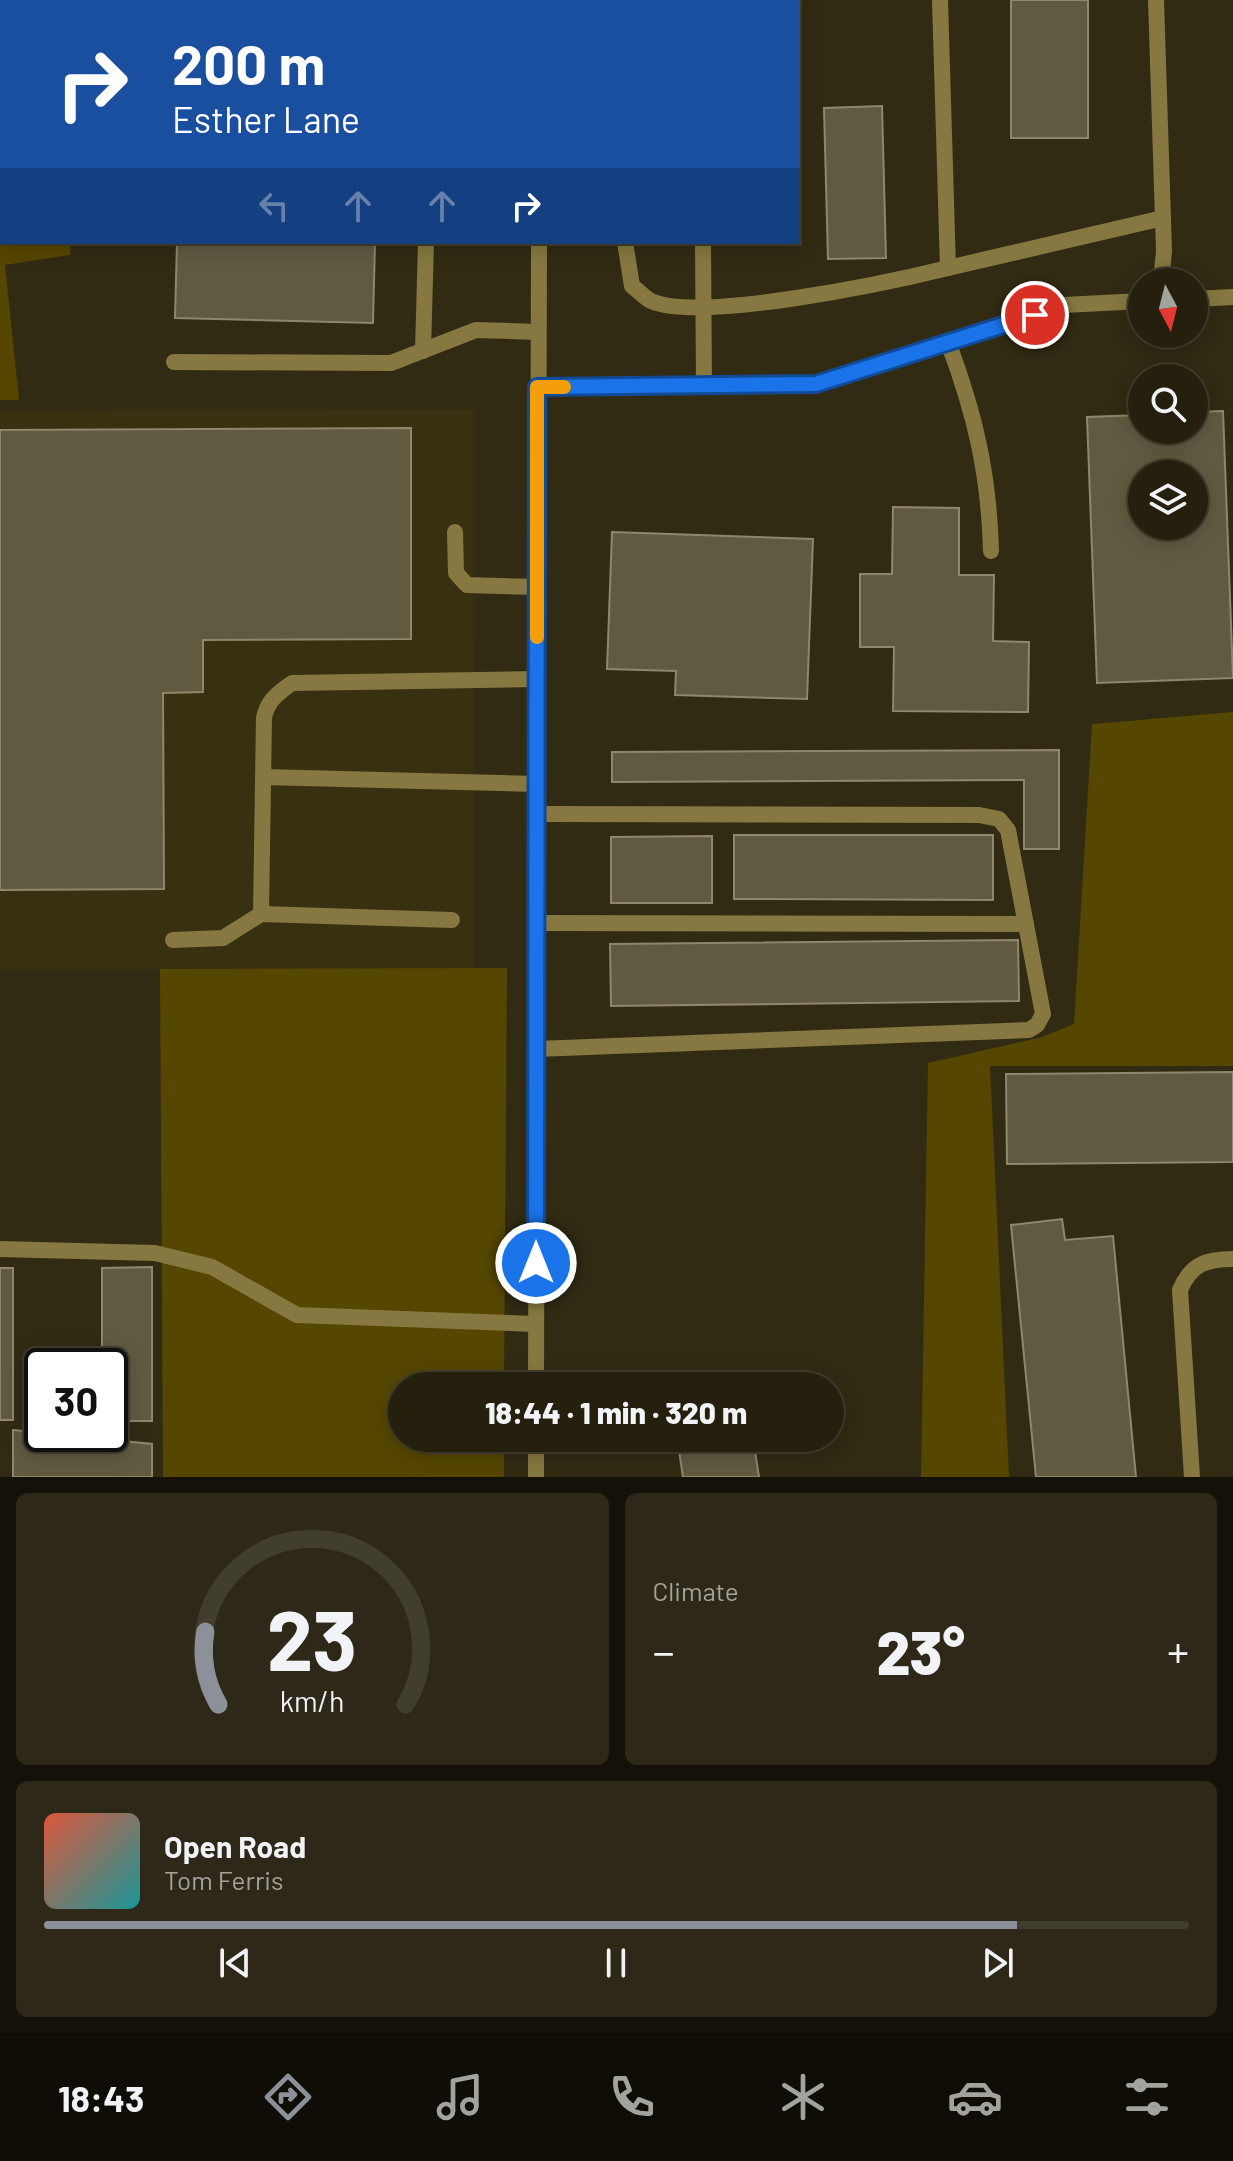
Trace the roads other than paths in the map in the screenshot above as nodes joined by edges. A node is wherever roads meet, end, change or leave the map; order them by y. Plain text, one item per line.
1 (940, 0) edge
2 (1156, 0) edge
3 (1163, 218) junction
4 (426, 244) edge
5 (539, 244) edge
6 (625, 244) edge
7 (703, 244) edge
8 (948, 268) junction
9 (1161, 268) edge
10 (1233, 297) edge
11 (1208, 298) edge
12 (1128, 302) edge
13 (703, 309) junction
14 (538, 332) junction
15 (948, 342) junction
16 (423, 351) junction
17 (174, 362) dead end
18 (704, 385) junction
19 (537, 387) junction
20 (455, 532) dead end
21 (991, 551) dead end
22 (537, 587) junction
23 (537, 679) junction
24 (263, 777) junction
25 (537, 784) junction
26 (537, 814) junction
27 (261, 914) junction
28 (452, 920) dead end
29 (537, 923) junction
30 (1026, 924) junction
31 (173, 940) dead end
32 (536, 1049) junction
33 (0, 1249) edge
34 (1233, 1259) edge
35 (536, 1324) junction
36 (536, 1372) edge
37 (536, 1452) edge
38 (536, 1477) edge
39 (1192, 1477) edge

1 - 8 street
2 - 3 street
3 - 8 street
3 - 9 street
4 - 16 street
5 - 14 street
6 - 13 street
7 - 13 street
8 - 13 street
10 - 11 street
12 - 15 street
13 - 18 street
14 - 16 street
14 - 19 street
15 - 18 street
15 - 21 street
16 - 17 street
18 - 19 street
19 - 22 street
20 - 22 street
22 - 23 street
23 - 24 street
23 - 25 street
24 - 25 street
24 - 27 street
25 - 26 street
26 - 29 street
26 - 30 street
27 - 28 street
27 - 31 street
29 - 30 street
29 - 32 street
30 - 32 street
32 - 35 street
33 - 35 street
34 - 39 street
35 - 36 street
37 - 38 street

